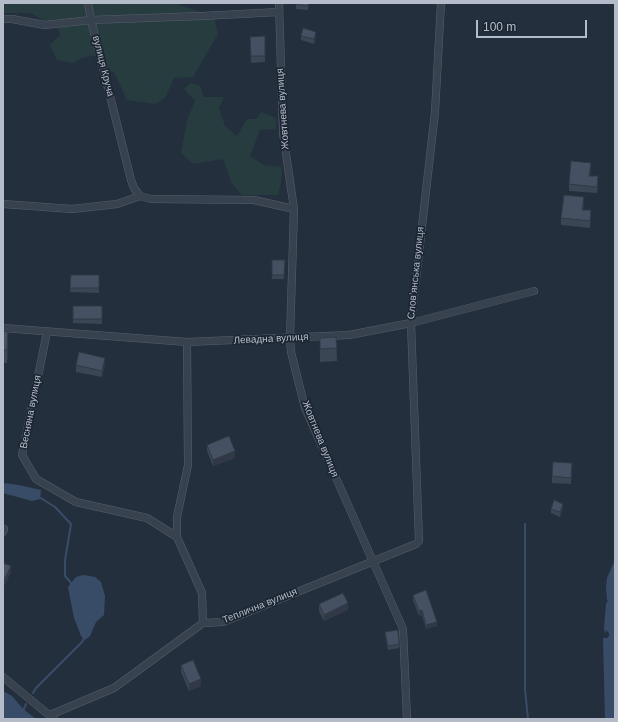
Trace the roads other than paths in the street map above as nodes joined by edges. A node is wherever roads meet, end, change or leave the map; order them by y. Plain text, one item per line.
1 (88, 3) edge
2 (279, 3) edge
3 (441, 3) edge
4 (279, 12) junction
5 (3, 19) edge
6 (91, 20) junction
7 (140, 196) junction
8 (3, 204) edge
9 (294, 209) junction
10 (534, 291) dead end
11 (411, 323) junction
12 (3, 328) edge
13 (47, 332) junction
14 (290, 338) junction
15 (187, 342) junction
16 (177, 537) junction
17 (416, 544) joint
18 (374, 561) junction
19 (203, 623) junction
20 (3, 677) edge
21 (52, 717) edge
22 (407, 719) edge

1 - 6 street, вулиця Круча
2 - 4 street, Жовтнева вулиця
3 - 11 street, Словʼянська вулиця
4 - 6 street
4 - 9 street, Жовтнева вулиця
5 - 6 street
6 - 7 street, вулиця Круча
7 - 8 street
7 - 9 street
9 - 14 street, Жовтнева вулиця
10 - 11 street, Левадна вулиця
11 - 14 street, Левадна вулиця
11 - 17 street, Словʼянська вулиця
12 - 13 street, Левадна вулиця
13 - 15 street, Левадна вулиця
13 - 16 street, Весняна вулиця
14 - 15 street, Левадна вулиця
14 - 18 street, Жовтнева вулиця
15 - 16 street
16 - 19 street
17 - 18 street, Теплична вулиця
18 - 19 street, Теплична вулиця
18 - 22 street, Жовтнева вулиця
19 - 21 street
20 - 21 street

